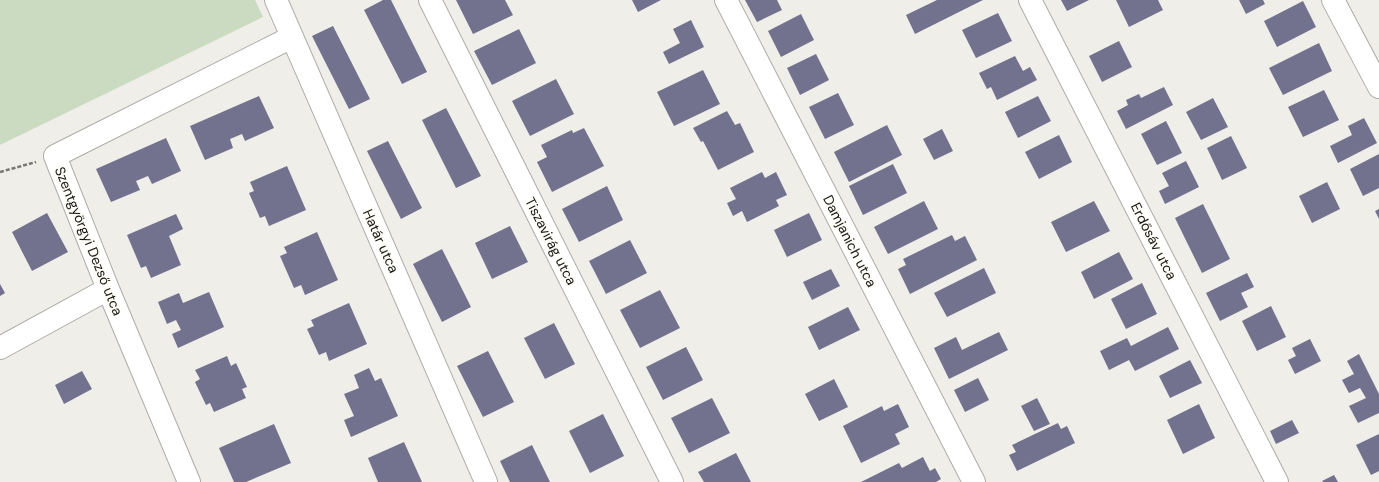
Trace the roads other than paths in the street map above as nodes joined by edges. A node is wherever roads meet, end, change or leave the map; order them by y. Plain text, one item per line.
1 (276, 0) edge
2 (430, 0) edge
3 (726, 0) edge
4 (1030, 0) edge
5 (1333, 0) edge
6 (292, 37) junction
7 (1379, 87) edge
8 (108, 289) junction
9 (0, 348) edge
10 (189, 482) edge
11 (486, 482) edge
12 (672, 482) edge
13 (974, 482) edge
14 (1277, 482) edge

1 - 6 street, Határ utca
2 - 12 street, Tiszavirág utca
3 - 13 street, Damjanich utca
4 - 14 street, Erdősáv utca
5 - 7 street
6 - 8 street, Szentgyörgyi Dezső utca
6 - 11 street, Határ utca
8 - 9 street
8 - 10 street, Szentgyörgyi Dezső utca

